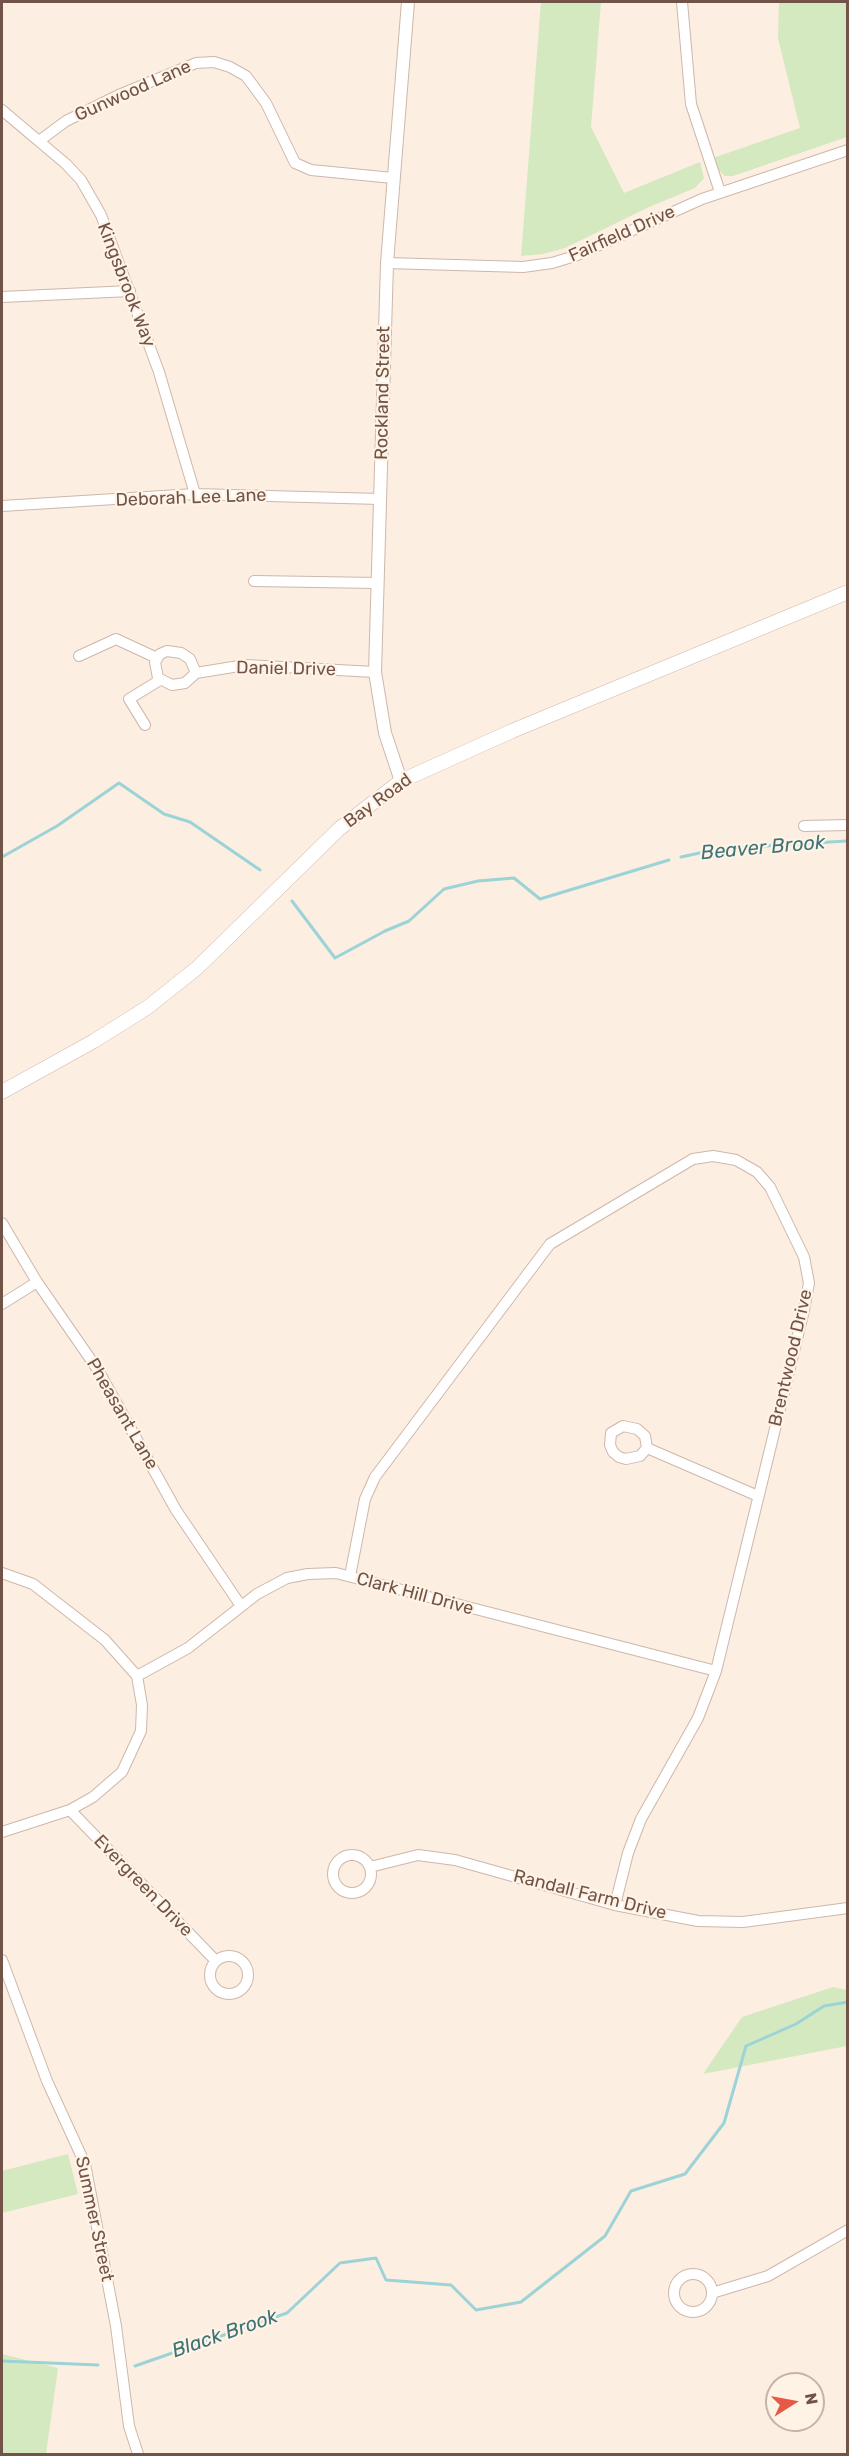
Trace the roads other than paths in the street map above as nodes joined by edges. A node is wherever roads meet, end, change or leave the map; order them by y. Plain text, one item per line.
1 (408, 2) edge
2 (682, 2) edge
3 (2, 110) edge
4 (39, 141) junction
5 (848, 150) edge
6 (393, 178) junction
7 (720, 192) junction
8 (387, 263) junction
9 (130, 291) junction
10 (2, 297) edge
11 (195, 494) junction
12 (380, 499) junction
13 (2, 506) edge
14 (254, 581) dead end
15 (377, 584) junction
16 (848, 592) edge
17 (79, 656) dead end
18 (157, 658) junction
19 (375, 672) junction
20 (196, 673) junction
21 (160, 680) junction
22 (145, 725) dead end
23 (401, 781) junction
24 (848, 825) edge
25 (804, 826) dead end
26 (2, 1092) edge
27 (2, 1223) edge
28 (37, 1282) junction
29 (2, 1304) edge
30 (646, 1448) dead end
31 (758, 1496) junction
32 (2, 1573) edge
33 (350, 1576) junction
34 (241, 1606) junction
35 (716, 1671) junction
36 (137, 1676) junction
37 (70, 1810) junction
38 (2, 1832) edge
39 (370, 1867) dead end
40 (615, 1905) junction
41 (848, 1908) edge
42 (2, 1960) edge
43 (216, 1962) dead end
44 (848, 2230) edge
45 (712, 2292) dead end
46 (138, 2454) edge

1 - 6 street, Rockland Street
2 - 7 street
3 - 4 street, Kingsbrook Way
4 - 6 street, Gunwood Lane
4 - 9 street, Kingsbrook Way
5 - 7 street, Fairfield Drive
6 - 8 street, Rockland Street
7 - 8 street, Fairfield Drive
8 - 12 street, Rockland Street
9 - 10 street
9 - 11 street, Kingsbrook Way
11 - 12 street, Deborah Lee Lane
11 - 13 street, Deborah Lee Lane
12 - 15 street, Rockland Street
14 - 15 street
15 - 19 street, Rockland Street
16 - 23 main road, Bay Road
17 - 18 street
18 - 20 street
18 - 21 street
19 - 20 street, Daniel Drive
19 - 23 street, Rockland Street
20 - 21 street, Daniel Drive
21 - 22 street
23 - 26 main road, Bay Road
24 - 25 street
27 - 28 street, Pheasant Lane
28 - 29 street
28 - 34 street, Pheasant Lane
30 - 31 street
31 - 33 street, Brentwood Drive
31 - 35 street, Brentwood Drive
32 - 36 street
33 - 34 street, Clark Hill Drive
33 - 35 street, Clark Hill Drive
34 - 36 street, Clark Hill Drive
35 - 40 street, Brentwood Drive
36 - 37 street
37 - 38 street
37 - 43 street, Evergreen Drive
39 - 40 street, Randall Farm Drive
40 - 41 street, Randall Farm Drive
42 - 46 street, Summer Street
44 - 45 street

